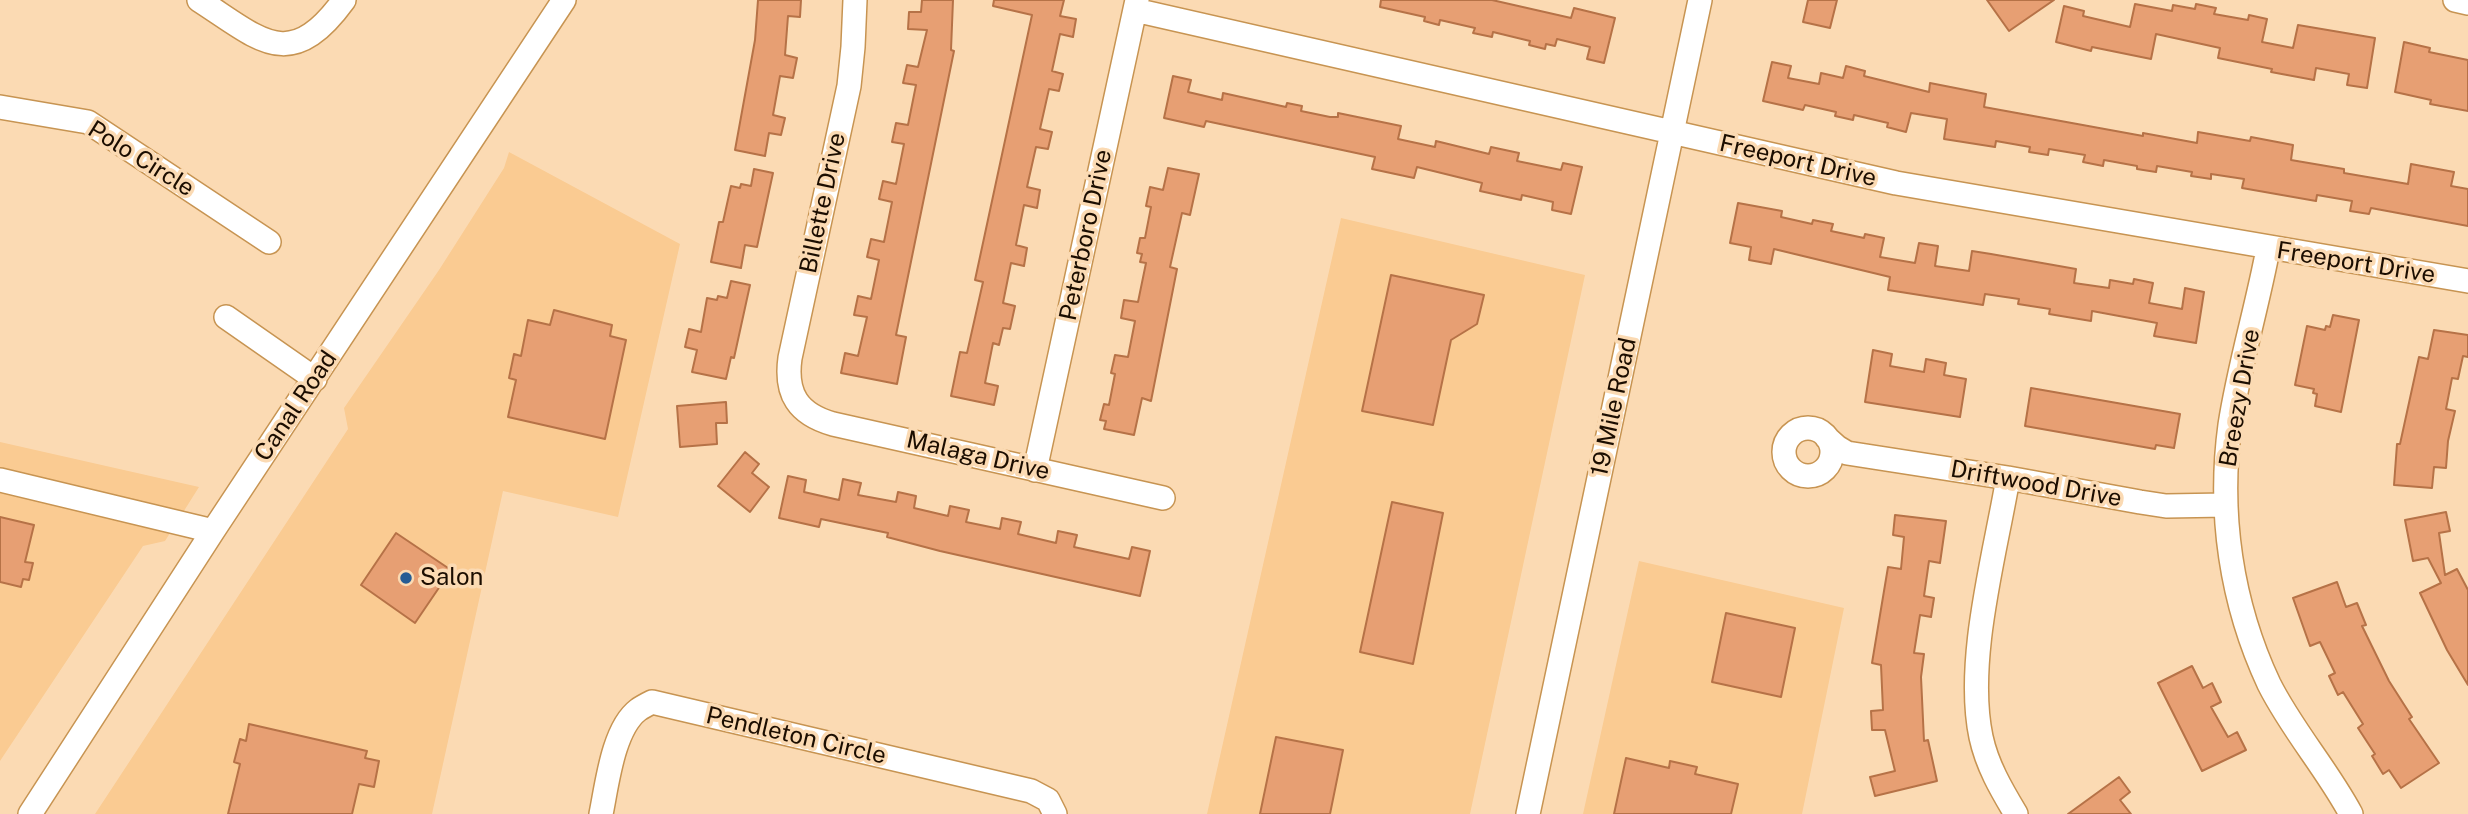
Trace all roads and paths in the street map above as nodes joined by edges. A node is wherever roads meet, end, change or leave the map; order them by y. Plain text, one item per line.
1 (199, 0) edge
2 (344, 0) edge
3 (564, 0) edge
4 (855, 0) edge
5 (1700, 0) edge
6 (2455, 0) edge
7 (2468, 3) edge
8 (1136, 5) edge
9 (0, 107) edge
10 (1672, 133) junction
11 (269, 242) dead end
12 (2268, 248) junction
13 (2468, 281) edge
14 (226, 317) dead end
15 (315, 379) junction
16 (798, 403) joint
17 (1827, 438) junction
18 (1847, 453) junction
19 (1826, 468) junction
20 (1035, 470) junction
21 (2008, 478) junction
22 (0, 480) edge
23 (1163, 498) dead end
24 (2226, 505) junction
25 (213, 531) junction
26 (30, 814) edge
27 (601, 814) edge
28 (1055, 814) edge
29 (1528, 814) edge
30 (2016, 814) edge
31 (2351, 814) edge

1 - 2 street
3 - 15 street, Canal Road
4 - 16 street, Billette Drive
5 - 10 street, 19 Mile Road
6 - 7 street
8 - 10 street, Freeport Drive
8 - 20 street, Peterboro Drive
9 - 11 street, Polo Circle
10 - 12 street, Freeport Drive
10 - 29 street, 19 Mile Road
12 - 13 street, Freeport Drive
12 - 24 street, Breezy Drive
14 - 15 street
15 - 25 street, Canal Road
16 - 20 street, Malaga Drive
17 - 18 street, Driftwood Drive
17 - 19 street
17 - 19 street, Driftwood Drive
18 - 19 street, Driftwood Drive
18 - 21 street, Driftwood Drive
20 - 23 street, Malaga Drive
21 - 24 street, Driftwood Drive
21 - 30 street
22 - 25 street
24 - 31 street, Breezy Drive
25 - 26 street, Canal Road
27 - 28 street, Pendleton Circle

